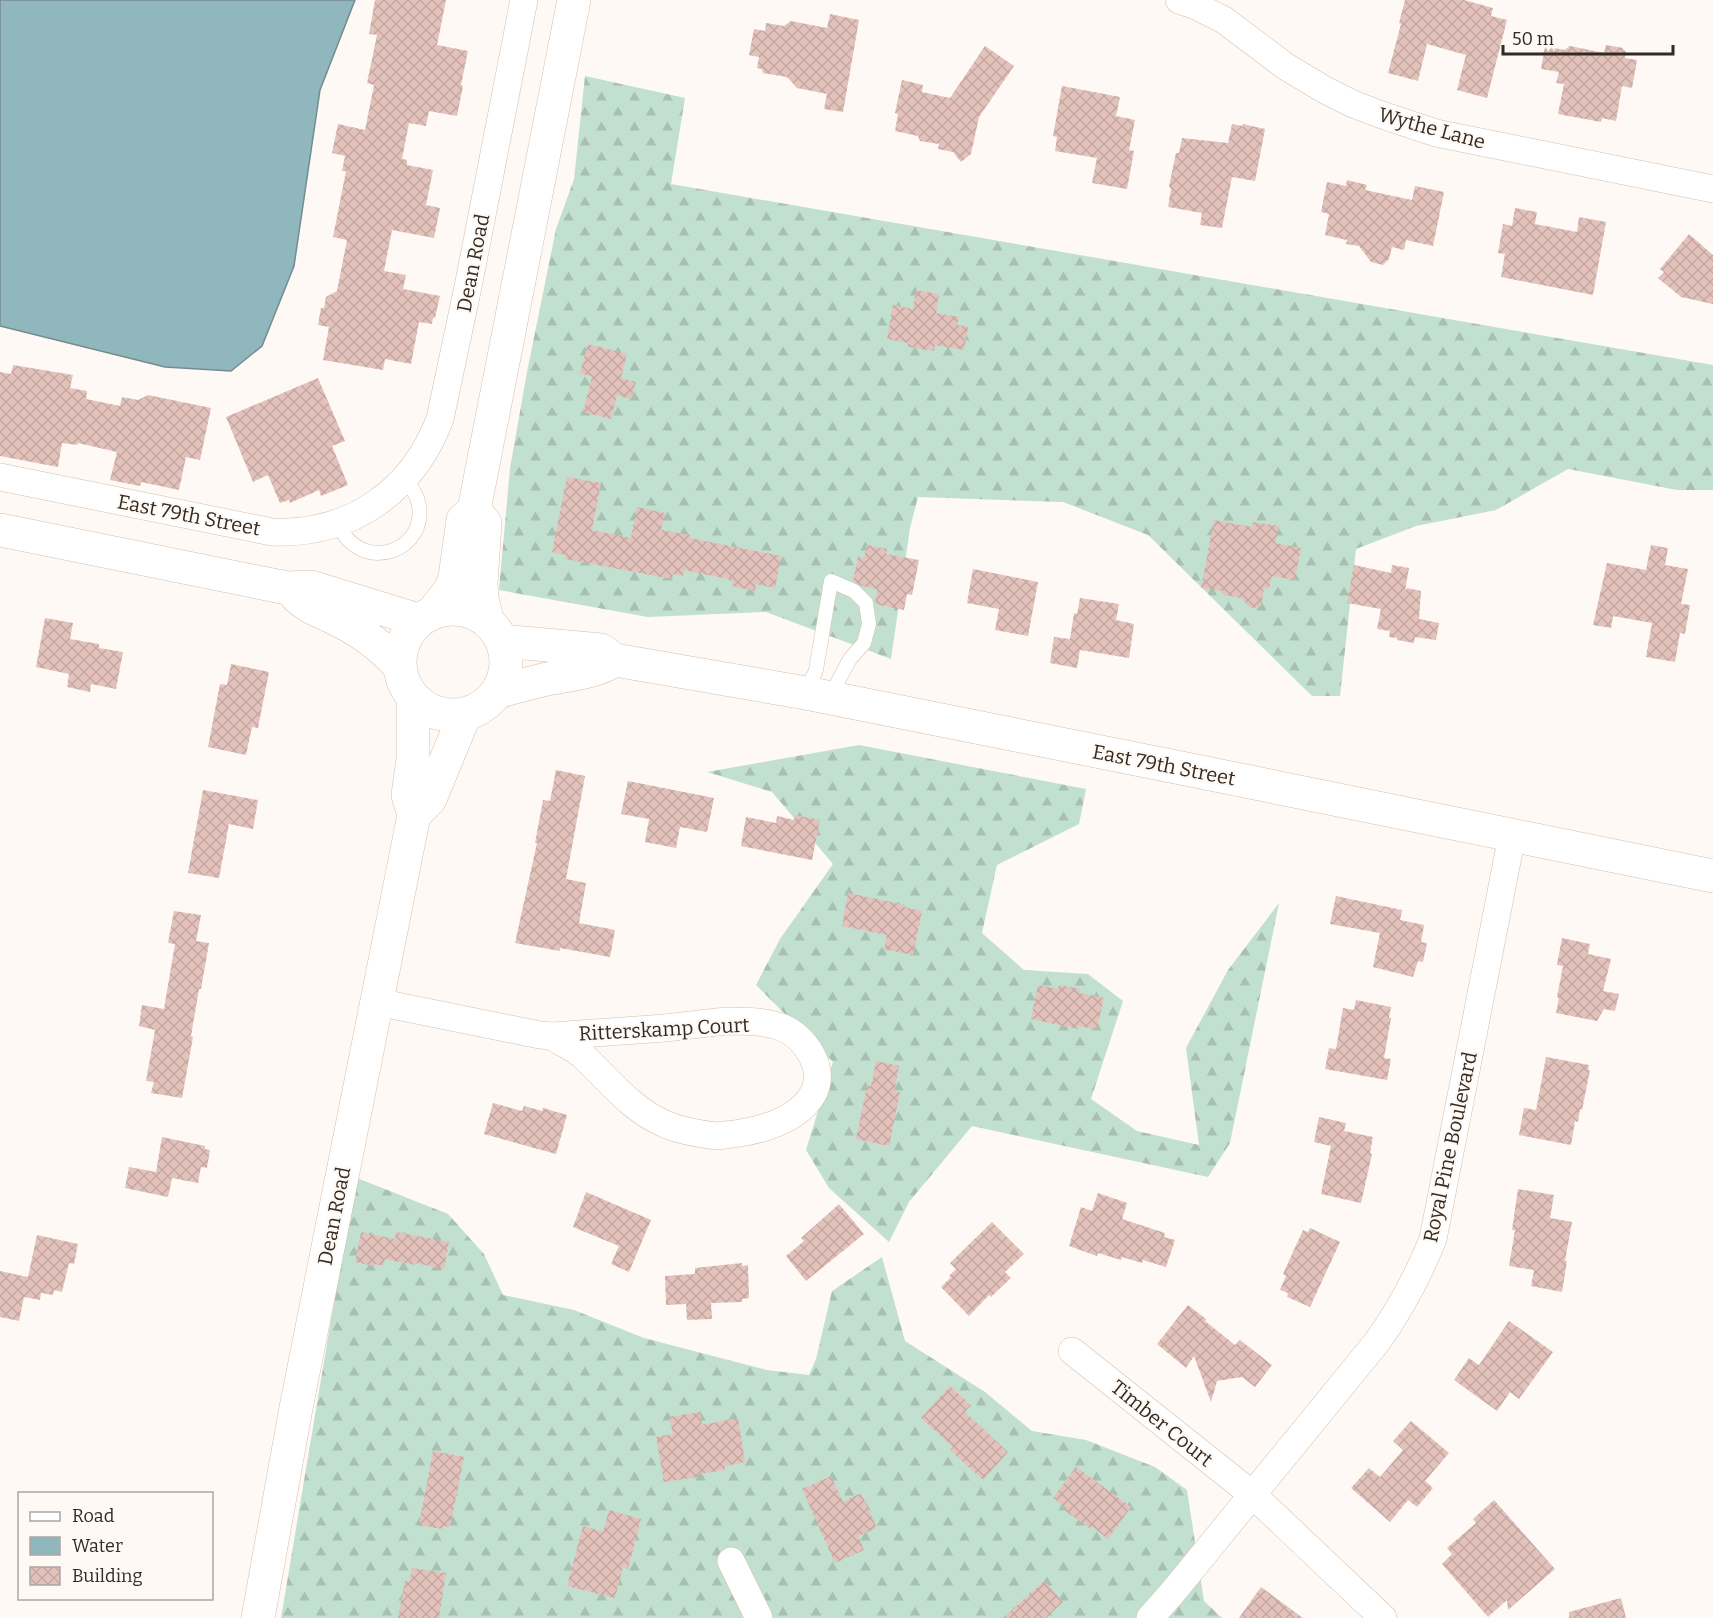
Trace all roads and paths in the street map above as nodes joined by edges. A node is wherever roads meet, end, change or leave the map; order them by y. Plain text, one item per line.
1 (524, 0) edge
2 (574, 0) edge
3 (1179, 0) edge
4 (1713, 189) edge
5 (0, 477) edge
6 (404, 479) junction
7 (374, 504) joint
8 (474, 510) junction
9 (338, 523) junction
10 (0, 530) edge
11 (287, 588) junction
12 (425, 617) junction
13 (495, 632) junction
14 (615, 660) junction
15 (399, 666) junction
16 (498, 692) junction
17 (819, 696) junction
18 (413, 698) junction
19 (465, 714) junction
20 (414, 814) junction
21 (1512, 836) junction
22 (1713, 876) edge
23 (377, 1002) junction
24 (552, 1036) junction
25 (1072, 1351) dead end
26 (1252, 1496) junction
27 (731, 1561) dead end
28 (258, 1618) edge
29 (759, 1618) edge
30 (1150, 1618) edge
31 (1383, 1618) edge

1 - 6 street, Dean Road
2 - 8 street
3 - 4 street, Wythe Lane
5 - 9 street, East 79th Street
6 - 7 street, Dean Road
6 - 9 lane
7 - 9 street, East 79th Street
8 - 12 street
8 - 13 street
10 - 11 street
11 - 12 street
11 - 15 street
12 - 13 street
12 - 15 street
13 - 14 street, East 79th Street
13 - 16 street
14 - 16 street
14 - 17 street, East 79th Street
15 - 18 street
16 - 19 street
17 - 17 lane
17 - 21 street, East 79th Street
18 - 19 street
18 - 20 street, Dean Road
19 - 20 street, Dean Road
20 - 23 street, Dean Road
21 - 22 street, East 79th Street
21 - 26 street, Royal Pine Boulevard
23 - 24 street, Ritterskamp Court
23 - 28 street, Dean Road
24 - 24 street, Ritterskamp Court
25 - 26 street, Timber Court
26 - 30 street, Royal Pine Boulevard
26 - 31 street, Timber Court
27 - 29 street

